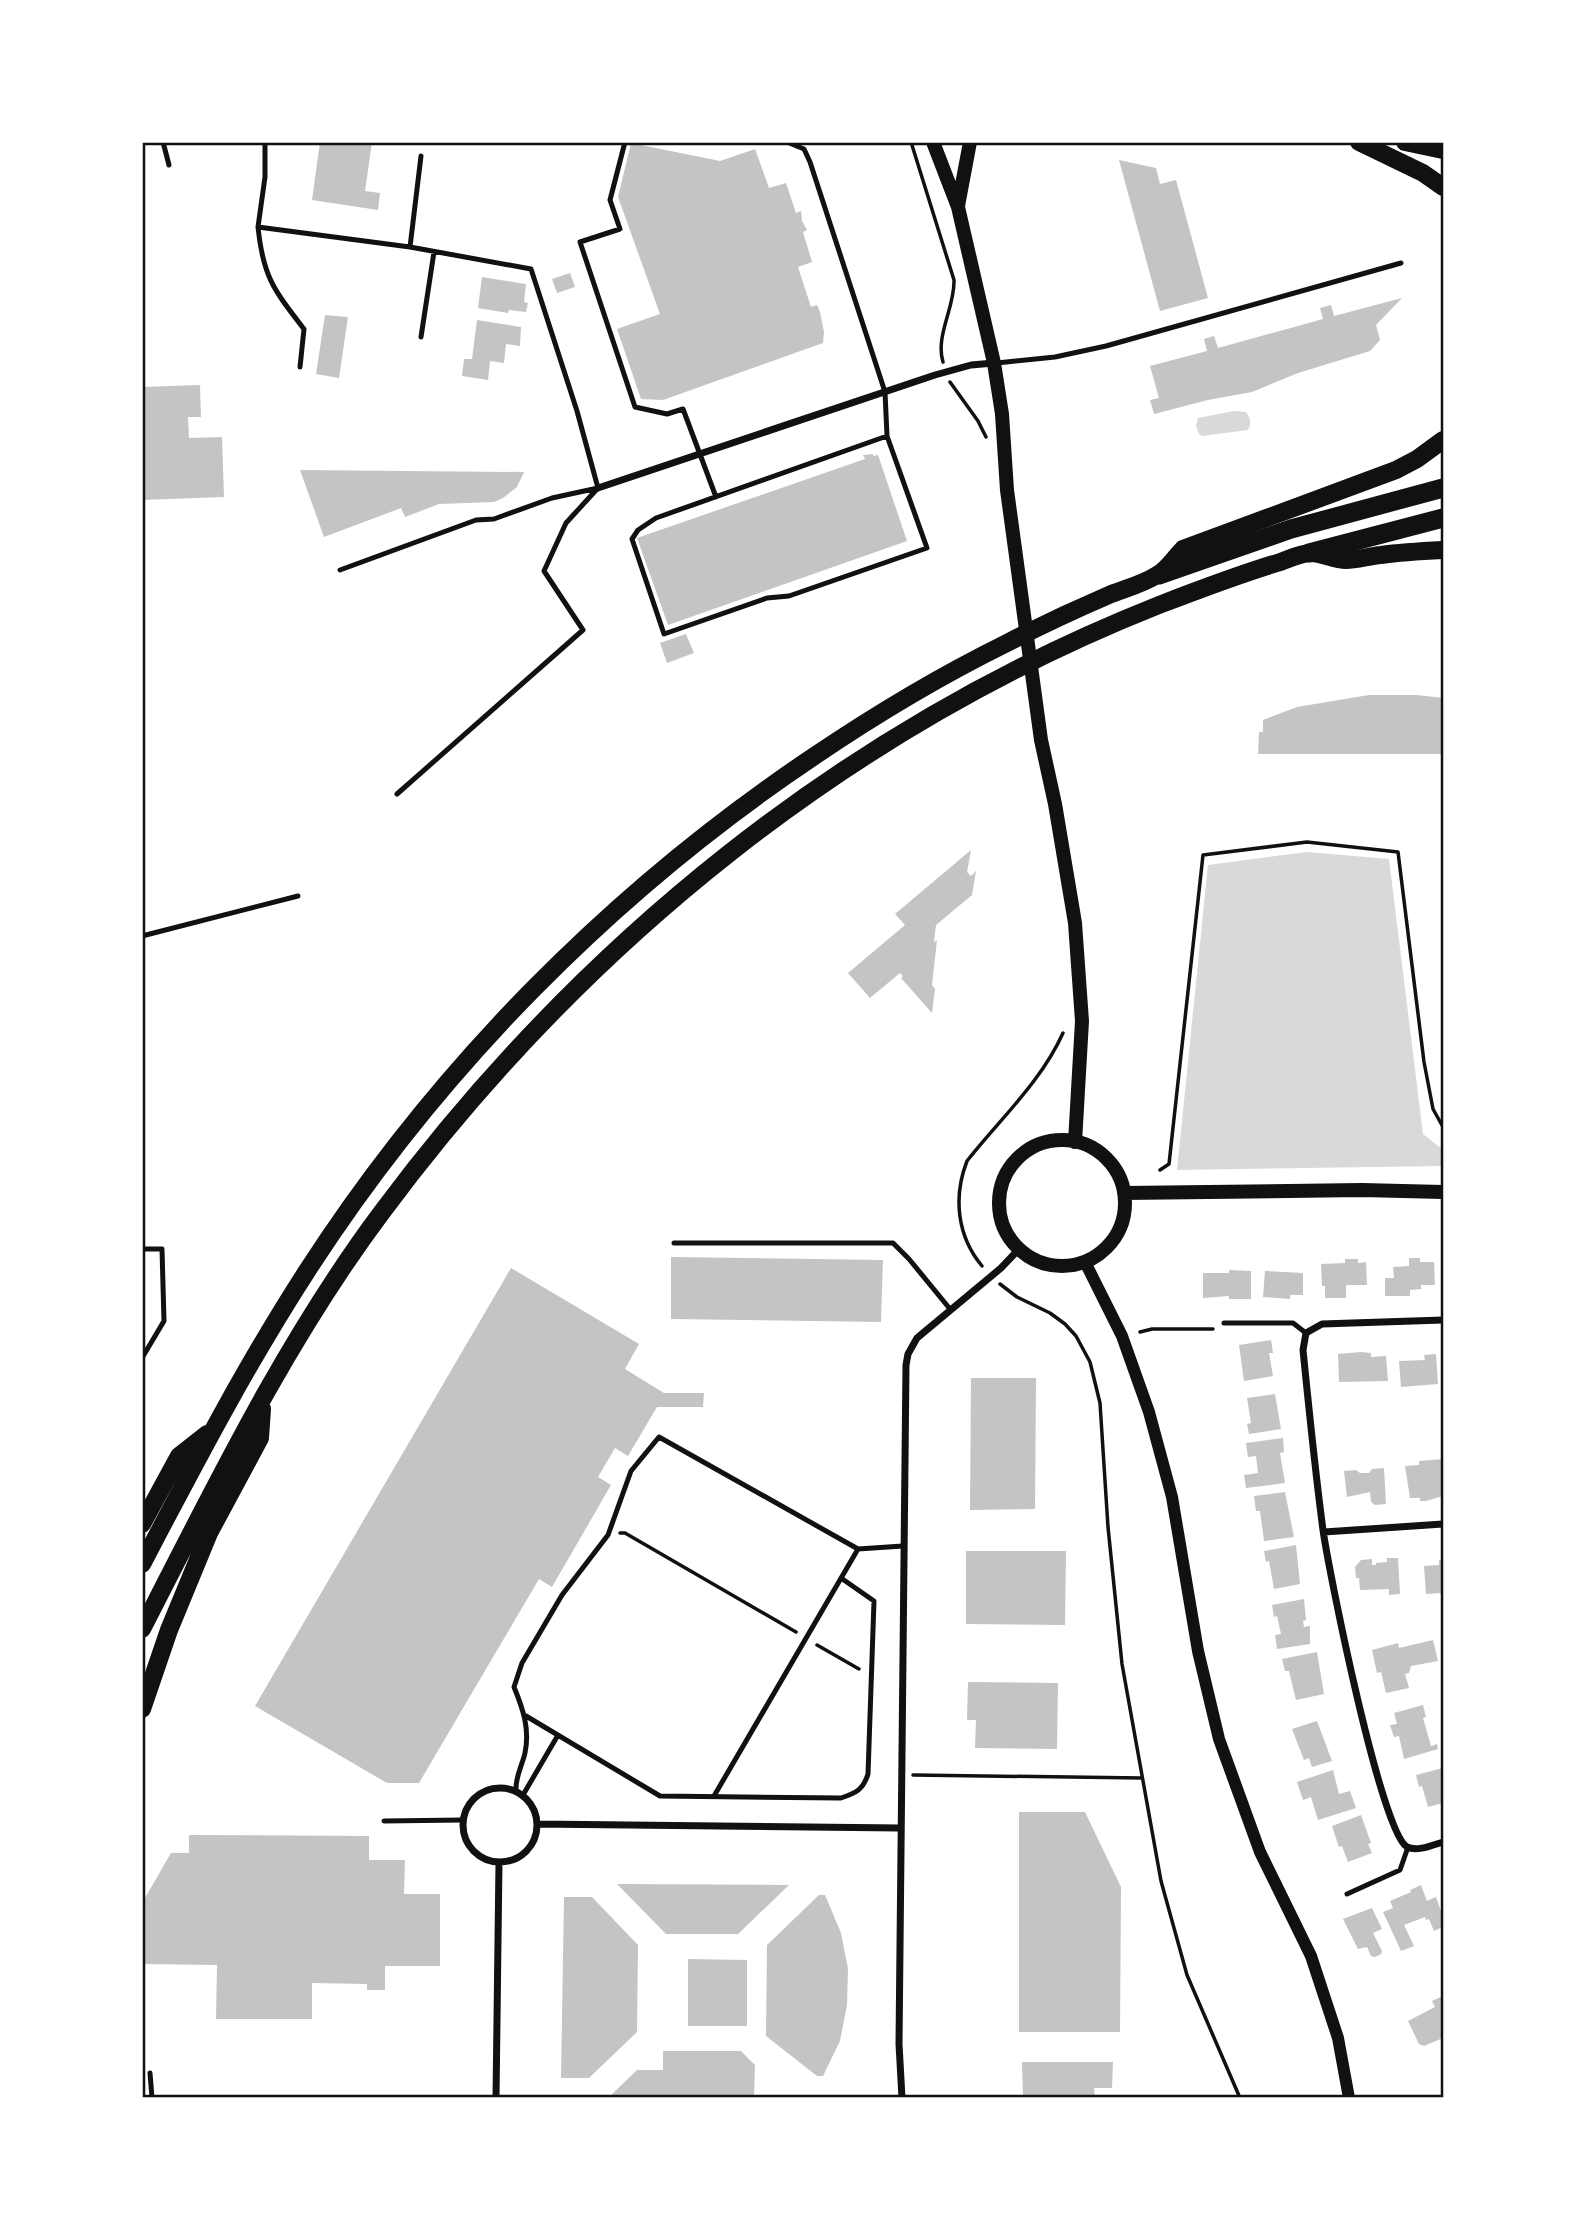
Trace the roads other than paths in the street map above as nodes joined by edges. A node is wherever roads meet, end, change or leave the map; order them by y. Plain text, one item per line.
1 (163, 142) edge
2 (265, 142) edge
3 (625, 142) edge
4 (787, 142) edge
5 (933, 142) edge
6 (970, 142) edge
7 (1359, 142) edge
8 (1405, 142) edge
9 (1443, 150) edge
10 (421, 156) dead end
11 (169, 165) dead end
12 (1443, 187) edge
13 (958, 207) junction
14 (258, 227) junction
15 (410, 247) junction
16 (433, 252) junction
17 (1401, 263) dead end
18 (421, 337) dead end
19 (994, 363) junction
20 (300, 367) dead end
21 (885, 392) junction
22 (887, 436) junction
23 (1443, 440) edge
24 (699, 454) junction
25 (598, 488) junction
26 (1443, 488) edge
27 (716, 497) junction
28 (1443, 518) edge
29 (1443, 550) edge
30 (1309, 553) junction
31 (340, 570) dead end
32 (1159, 575) junction
33 (397, 794) dead end
34 (298, 895) dead end
35 (142, 936) edge
36 (1075, 1142) junction
37 (1443, 1192) edge
38 (1125, 1193) junction
39 (674, 1243) dead end
40 (142, 1249) edge
41 (1018, 1249) junction
42 (1085, 1262) junction
43 (950, 1309) junction
44 (1443, 1320) edge
45 (1224, 1323) road end
46 (1306, 1333) junction
47 (142, 1358) edge
48 (262, 1404) junction
49 (213, 1430) junction
50 (142, 1524) edge
51 (1443, 1524) edge
52 (1324, 1532) junction
53 (903, 1546) junction
54 (858, 1549) junction
55 (142, 1564) edge
56 (841, 1578) junction
57 (142, 1629) edge
58 (142, 1709) edge
59 (526, 1716) junction
60 (558, 1735) junction
61 (520, 1793) junction
62 (714, 1796) junction
63 (463, 1820) junction
64 (384, 1821) dead end
65 (537, 1824) junction
66 (900, 1828) junction
67 (1443, 1842) edge
68 (1408, 1847) junction
69 (499, 1863) junction
70 (1347, 1894) dead end
71 (150, 2073) dead end
72 (152, 2098) edge
73 (496, 2098) edge
74 (902, 2098) edge
75 (1349, 2098) edge

1 - 11 lane
2 - 14 lane
3 - 24 lane
4 - 21 lane
5 - 13 main road
6 - 13 main road
7 - 12 highway
8 - 9 highway
10 - 15 lane
13 - 19 main road
14 - 15 lane
14 - 20 lane
15 - 16 lane
16 - 18 lane
16 - 25 lane
17 - 19 lane
19 - 21 street
19 - 36 main road
21 - 22 lane
21 - 24 street
22 - 27 lane
22 - 27 lane
23 - 32 highway
24 - 25 street
24 - 27 lane
25 - 31 lane
25 - 33 lane
26 - 32 highway
28 - 30 highway
29 - 30 highway
30 - 48 highway
32 - 49 highway
34 - 35 lane
36 - 38 main road
36 - 41 main road
37 - 38 main road
38 - 42 main road
39 - 43 lane
40 - 47 lane
41 - 42 main road
41 - 43 street
42 - 75 street
43 - 53 street
44 - 46 street
45 - 46 lane
46 - 52 street
48 - 57 highway
48 - 58 highway
49 - 50 highway
49 - 55 highway
51 - 52 street
52 - 68 street
53 - 54 lane
53 - 66 street
54 - 56 lane
54 - 59 lane
56 - 62 lane
56 - 62 lane
59 - 60 lane
59 - 61 lane
60 - 61 lane
60 - 62 lane
61 - 63 street
61 - 65 street
63 - 64 lane
63 - 69 street
65 - 66 street
65 - 69 street
66 - 74 street
67 - 68 street
68 - 70 lane
69 - 73 street
71 - 72 lane

